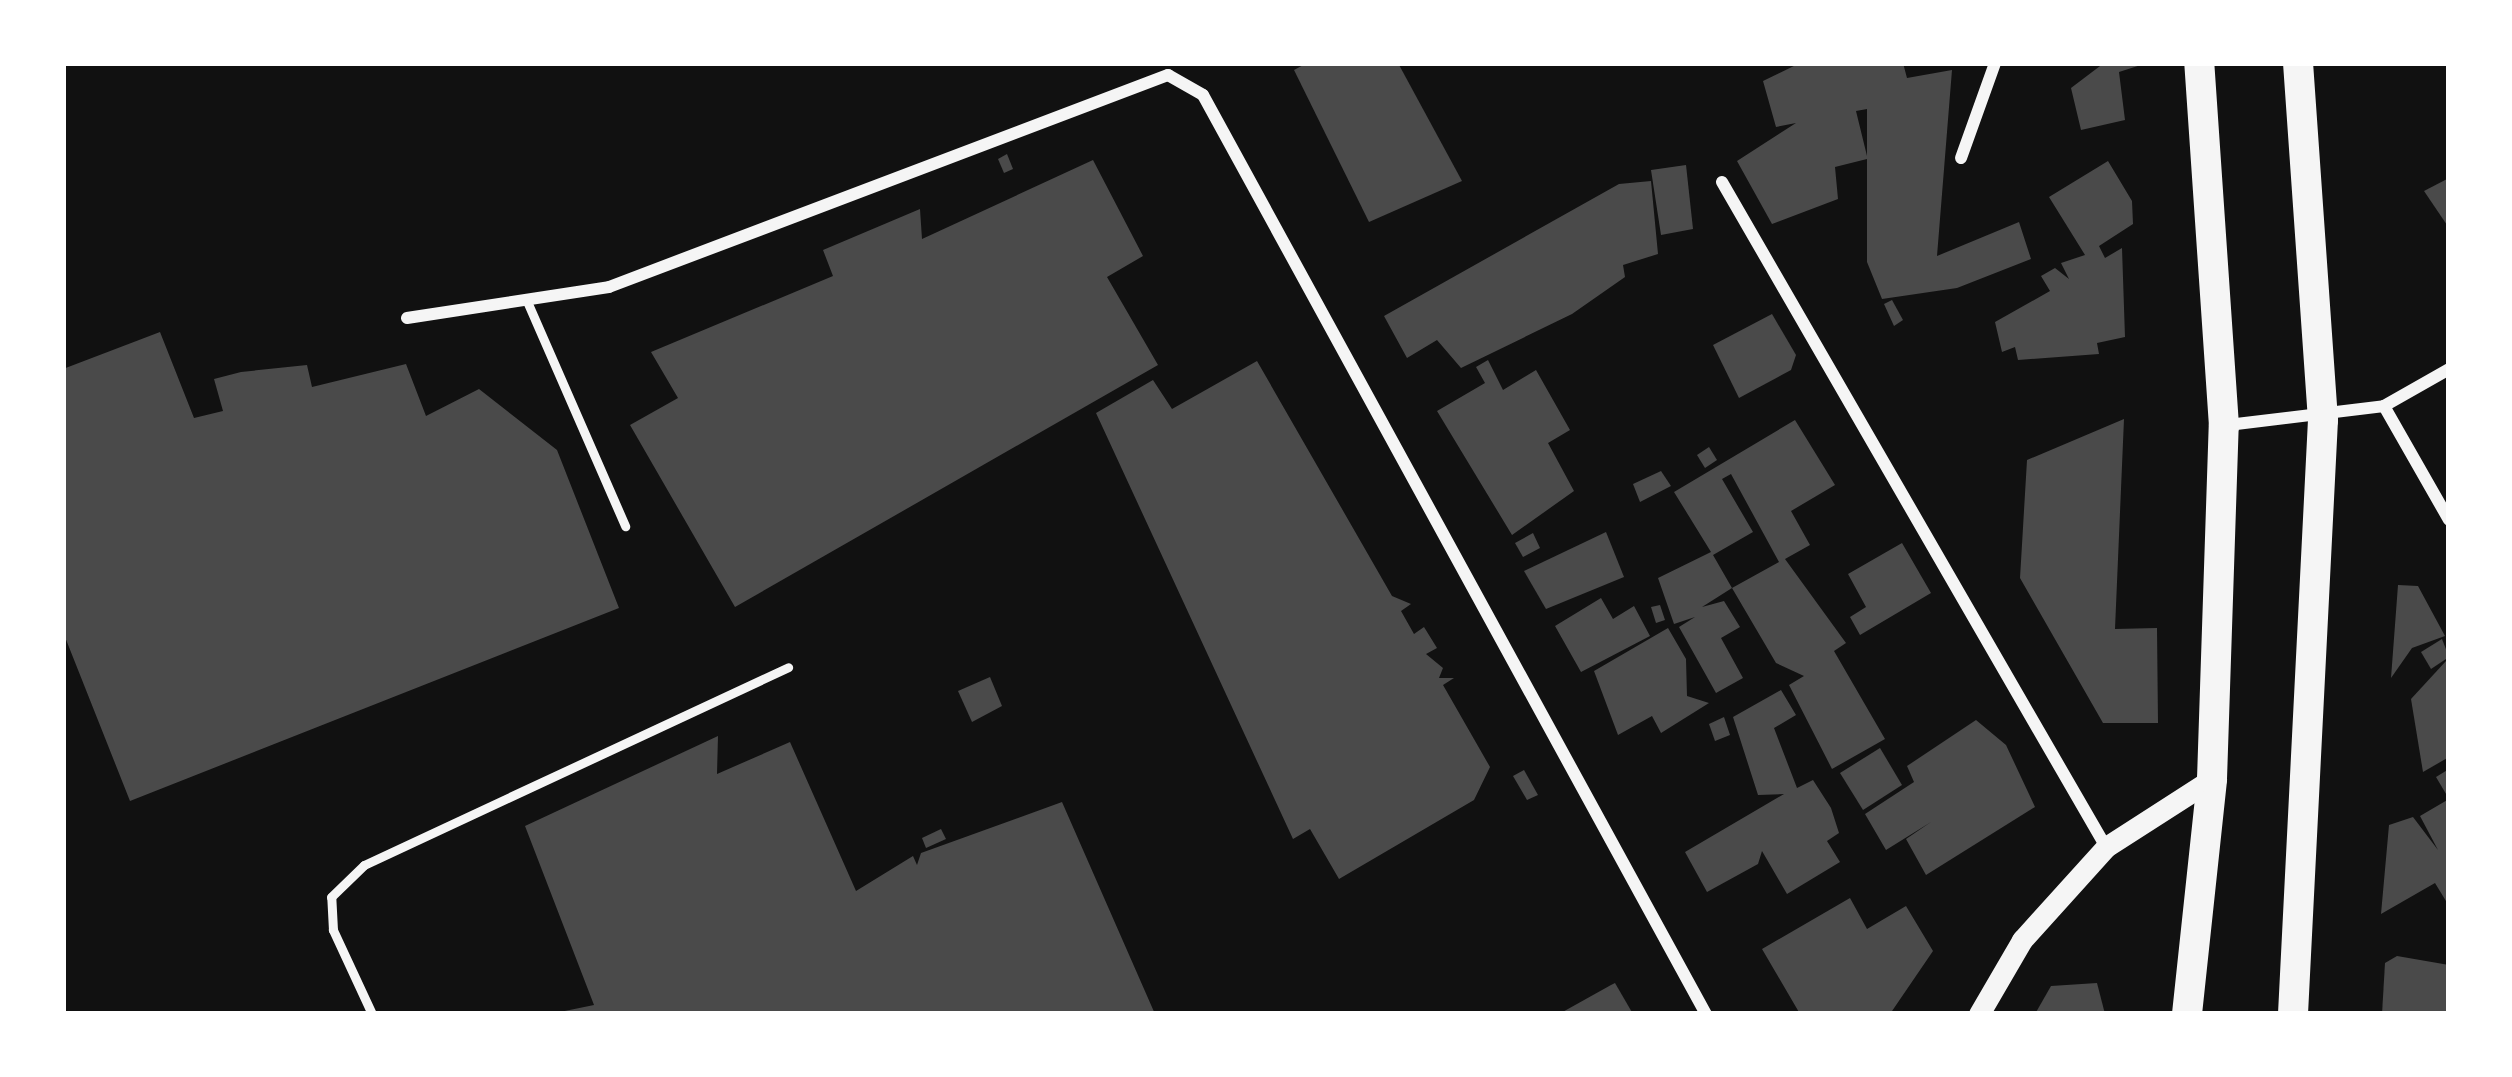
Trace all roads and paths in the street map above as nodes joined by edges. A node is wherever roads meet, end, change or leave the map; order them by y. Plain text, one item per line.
1 (1995, 63) edge
2 (2199, 63) edge
3 (2298, 63) edge
4 (1961, 158) dead end
5 (1722, 182) dead end
6 (526, 299) junction
7 (406, 318) dead end
8 (2449, 369) edge
9 (2384, 406) junction
10 (2323, 420) junction
11 (2224, 426) junction
12 (2449, 520) edge
13 (625, 526) dead end
14 (788, 667) dead end
15 (2212, 779) junction
16 (2106, 847) junction
17 (372, 1014) edge
18 (1706, 1014) edge
19 (1979, 1014) edge
20 (2187, 1014) edge
21 (2293, 1014) edge

1 - 4 street
2 - 11 main road
3 - 10 main road
5 - 16 street
6 - 7 street
6 - 13 lane
6 - 18 street
8 - 9 street
9 - 10 street
9 - 12 street
10 - 11 street
10 - 21 main road
11 - 15 main road
14 - 17 lane
15 - 16 street
15 - 20 main road
16 - 19 street

